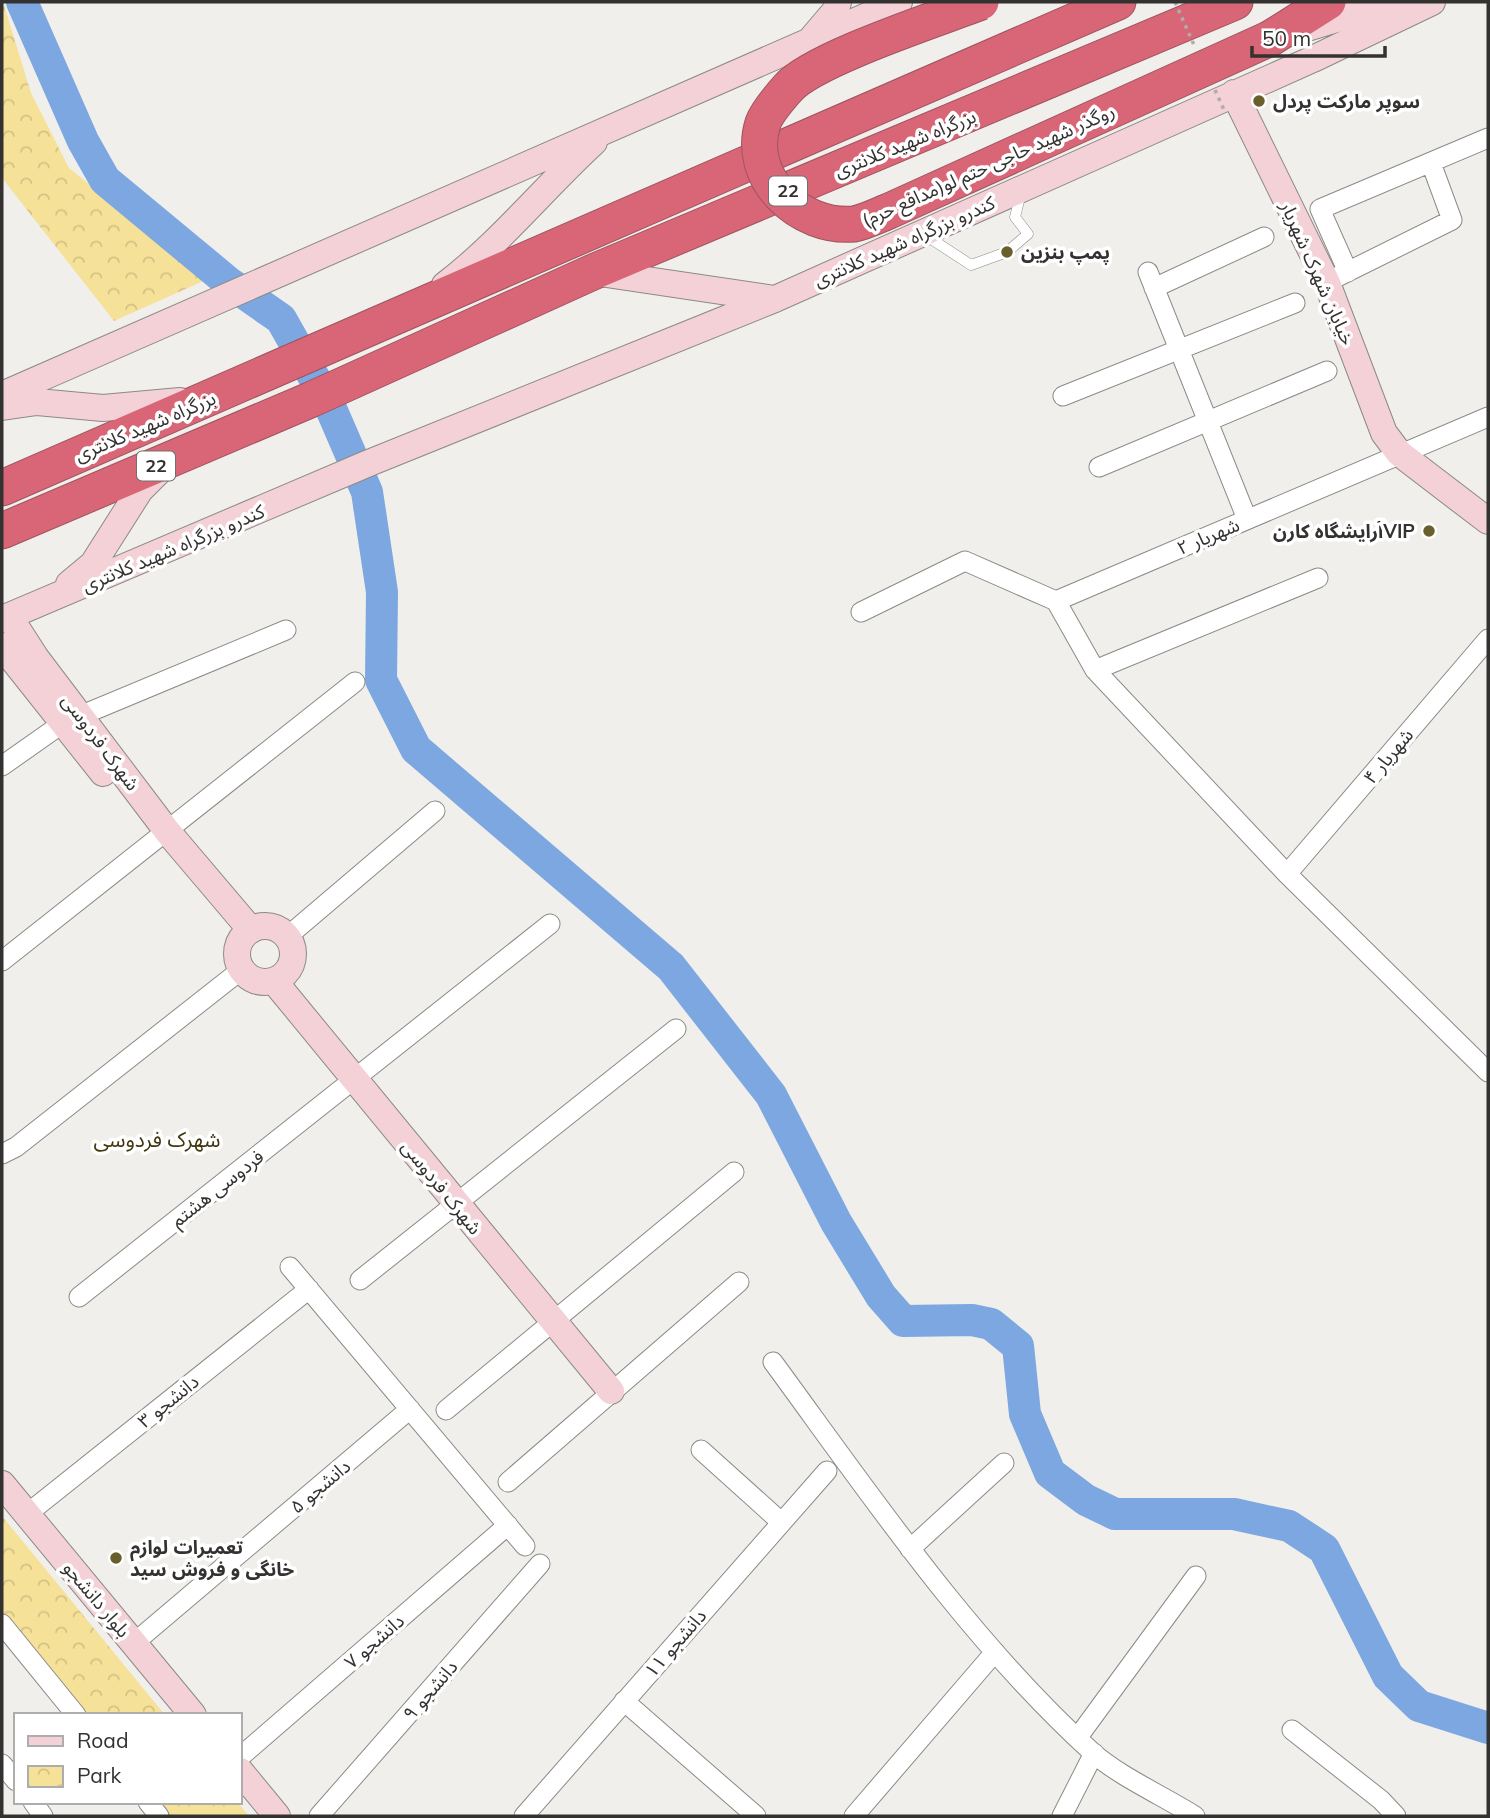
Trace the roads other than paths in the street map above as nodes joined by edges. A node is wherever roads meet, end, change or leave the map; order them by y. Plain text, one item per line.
1 (838, 2) edge
2 (899, 2) edge
3 (1118, 2) edge
4 (1235, 2) edge
5 (1328, 2) edge
6 (1392, 2) edge
7 (1432, 2) edge
8 (978, 3) edge
9 (1271, 38) junction
10 (811, 40) junction
11 (1234, 93) junction
12 (608, 129) junction
13 (1488, 138) edge
14 (1430, 163) junction
15 (1022, 188) junction
16 (922, 233) junction
17 (1264, 237) dead end
18 (593, 272) junction
19 (1338, 277) junction
20 (775, 299) junction
21 (1295, 303) dead end
22 (413, 309) junction
23 (1179, 350) junction
24 (1327, 371) dead end
25 (2, 395) edge
26 (1063, 396) dead end
27 (213, 397) junction
28 (2, 407) edge
29 (1488, 417) edge
30 (1208, 421) junction
31 (1399, 453) junction
32 (170, 460) junction
33 (1099, 467) dead end
34 (2, 488) edge
35 (1247, 519) junction
36 (1488, 521) edge
37 (2, 531) edge
38 (1318, 579) dead end
39 (48, 601) junction
40 (1056, 601) junction
41 (861, 612) dead end
42 (6, 617) edge
43 (286, 630) dead end
44 (1488, 639) edge
45 (2, 646) edge
46 (1095, 670) junction
47 (355, 682) dead end
48 (72, 720) junction
49 (4, 763) edge
50 (435, 811) dead end
51 (162, 835) junction
52 (1287, 874) junction
53 (550, 924) dead end
54 (245, 935) junction
55 (288, 936) junction
56 (2, 961) edge
57 (241, 970) junction
58 (278, 979) junction
59 (676, 1029) dead end
60 (1488, 1072) edge
61 (358, 1076) junction
62 (9, 1151) edge
63 (734, 1172) dead end
64 (460, 1202) junction
65 (290, 1266) dead end
66 (360, 1280) dead end
67 (739, 1282) dead end
68 (309, 1289) junction
69 (79, 1297) dead end
70 (558, 1318) junction
71 (774, 1362) dead end
72 (616, 1387) junction
73 (410, 1409) junction
74 (446, 1410) dead end
75 (701, 1450) dead end
76 (1004, 1463) dead end
77 (827, 1471) dead end
78 (508, 1482) dead end
79 (2, 1484) edge
80 (26, 1514) junction
81 (781, 1521) junction
82 (508, 1525) junction
83 (525, 1546) dead end
84 (910, 1549) junction
85 (540, 1564) dead end
86 (1196, 1576) dead end
87 (2, 1624) edge
88 (134, 1643) junction
89 (995, 1653) junction
90 (624, 1701) junction
91 (74, 1713) edge
92 (191, 1713) edge
93 (1292, 1730) dead end
94 (1078, 1737) junction
95 (1094, 1753) junction
96 (242, 1755) edge
97 (2, 1764) edge
98 (242, 1773) edge
99 (14, 1779) edge
100 (1375, 1808) edge
101 (277, 1816) edge
102 (320, 1816) edge
103 (524, 1816) edge
104 (756, 1816) edge
105 (854, 1816) edge
106 (1062, 1816) edge
107 (1195, 1816) edge
108 (1396, 1816) edge

1 - 10 main road
2 - 10 main road
3 - 22 highway, 22
4 - 18 highway, بزرگراه شهید کلانتری / 22
5 - 9 highway, روگذر شهید حاجی حتم لو(مدافع حرم)
6 - 9 main road
7 - 11 main road, کندرو بزرگراه شهید کلانتری
8 - 9 highway, روگذر شهید حاجی حتم لو(مدافع حرم), bridge
10 - 12 main road
11 - 15 main road, کندرو بزرگراه شهید کلانتری
11 - 19 main road, خیابان شهرک شهریار
12 - 22 main road
12 - 25 main road
13 - 14 street
14 - 19 street
14 - 19 street
15 - 16 main road, کندرو بزرگراه شهید کلانتری
15 - 16 lane
16 - 20 main road, کندرو بزرگراه شهید کلانتری
17 - 23 street
18 - 20 main road
18 - 32 highway, بزرگراه شهید کلانتری / 22
19 - 31 main road, خیابان شهرک شهریار
20 - 39 main road, کندرو بزرگراه شهید کلانتری
21 - 23 street
22 - 27 highway, بزرگراه شهید کلانتری / 22
23 - 26 street
23 - 30 street
24 - 30 street
27 - 28 main road
27 - 34 highway, بزرگراه شهید کلانتری / 22
29 - 31 street, ۲ شهریار
30 - 33 street
30 - 35 street
31 - 35 street, ۲ شهریار
31 - 36 main road
32 - 37 highway, 22
32 - 39 main road
35 - 40 street, ۲ شهریار
38 - 46 street
39 - 42 main road, کندرو بزرگراه شهید کلانتری
40 - 41 street
40 - 46 street
42 - 48 main road, شهرک فردوسی
43 - 48 street
44 - 52 street, شهریار ۴
45 - 48 main road, شهرک فردوسی
46 - 52 street
47 - 51 street
48 - 49 street
48 - 51 main road, شهرک فردوسی
50 - 55 street
51 - 54 main road, شهرک فردوسی
51 - 56 street
52 - 60 street
53 - 61 street, فردوسی هشتم
54 - 55 main road
54 - 57 main road
55 - 58 main road
57 - 58 main road
57 - 62 street
58 - 61 main road, شهرک فردوسی
59 - 64 street
61 - 64 main road, شهرک فردوسی
61 - 69 street, فردوسی هشتم
63 - 70 street
64 - 66 street
64 - 70 main road, شهرک فردوسی
65 - 68 street
67 - 72 street
68 - 73 street
68 - 80 street, دانشجو ۳
70 - 72 main road, شهرک فردوسی
70 - 74 street
71 - 84 street
72 - 78 street
73 - 82 street
73 - 88 street, دانشجو ۵
75 - 81 street
76 - 84 street
77 - 81 street, دانشجو ۱۱
79 - 80 main road, بلوار دانشجو
80 - 88 main road, بلوار دانشجو
81 - 90 street, دانشجو ۱۱
82 - 83 street
82 - 96 street, دانشجو ۷
84 - 89 street
85 - 102 street, دانشجو ۹
86 - 94 street
87 - 91 street
88 - 92 main road, بلوار دانشجو
89 - 94 street
89 - 105 street
90 - 103 street, دانشجو ۱۱
90 - 104 street
93 - 100 street
94 - 95 street
95 - 106 street
95 - 107 street
97 - 99 street
98 - 101 main road
100 - 108 street

